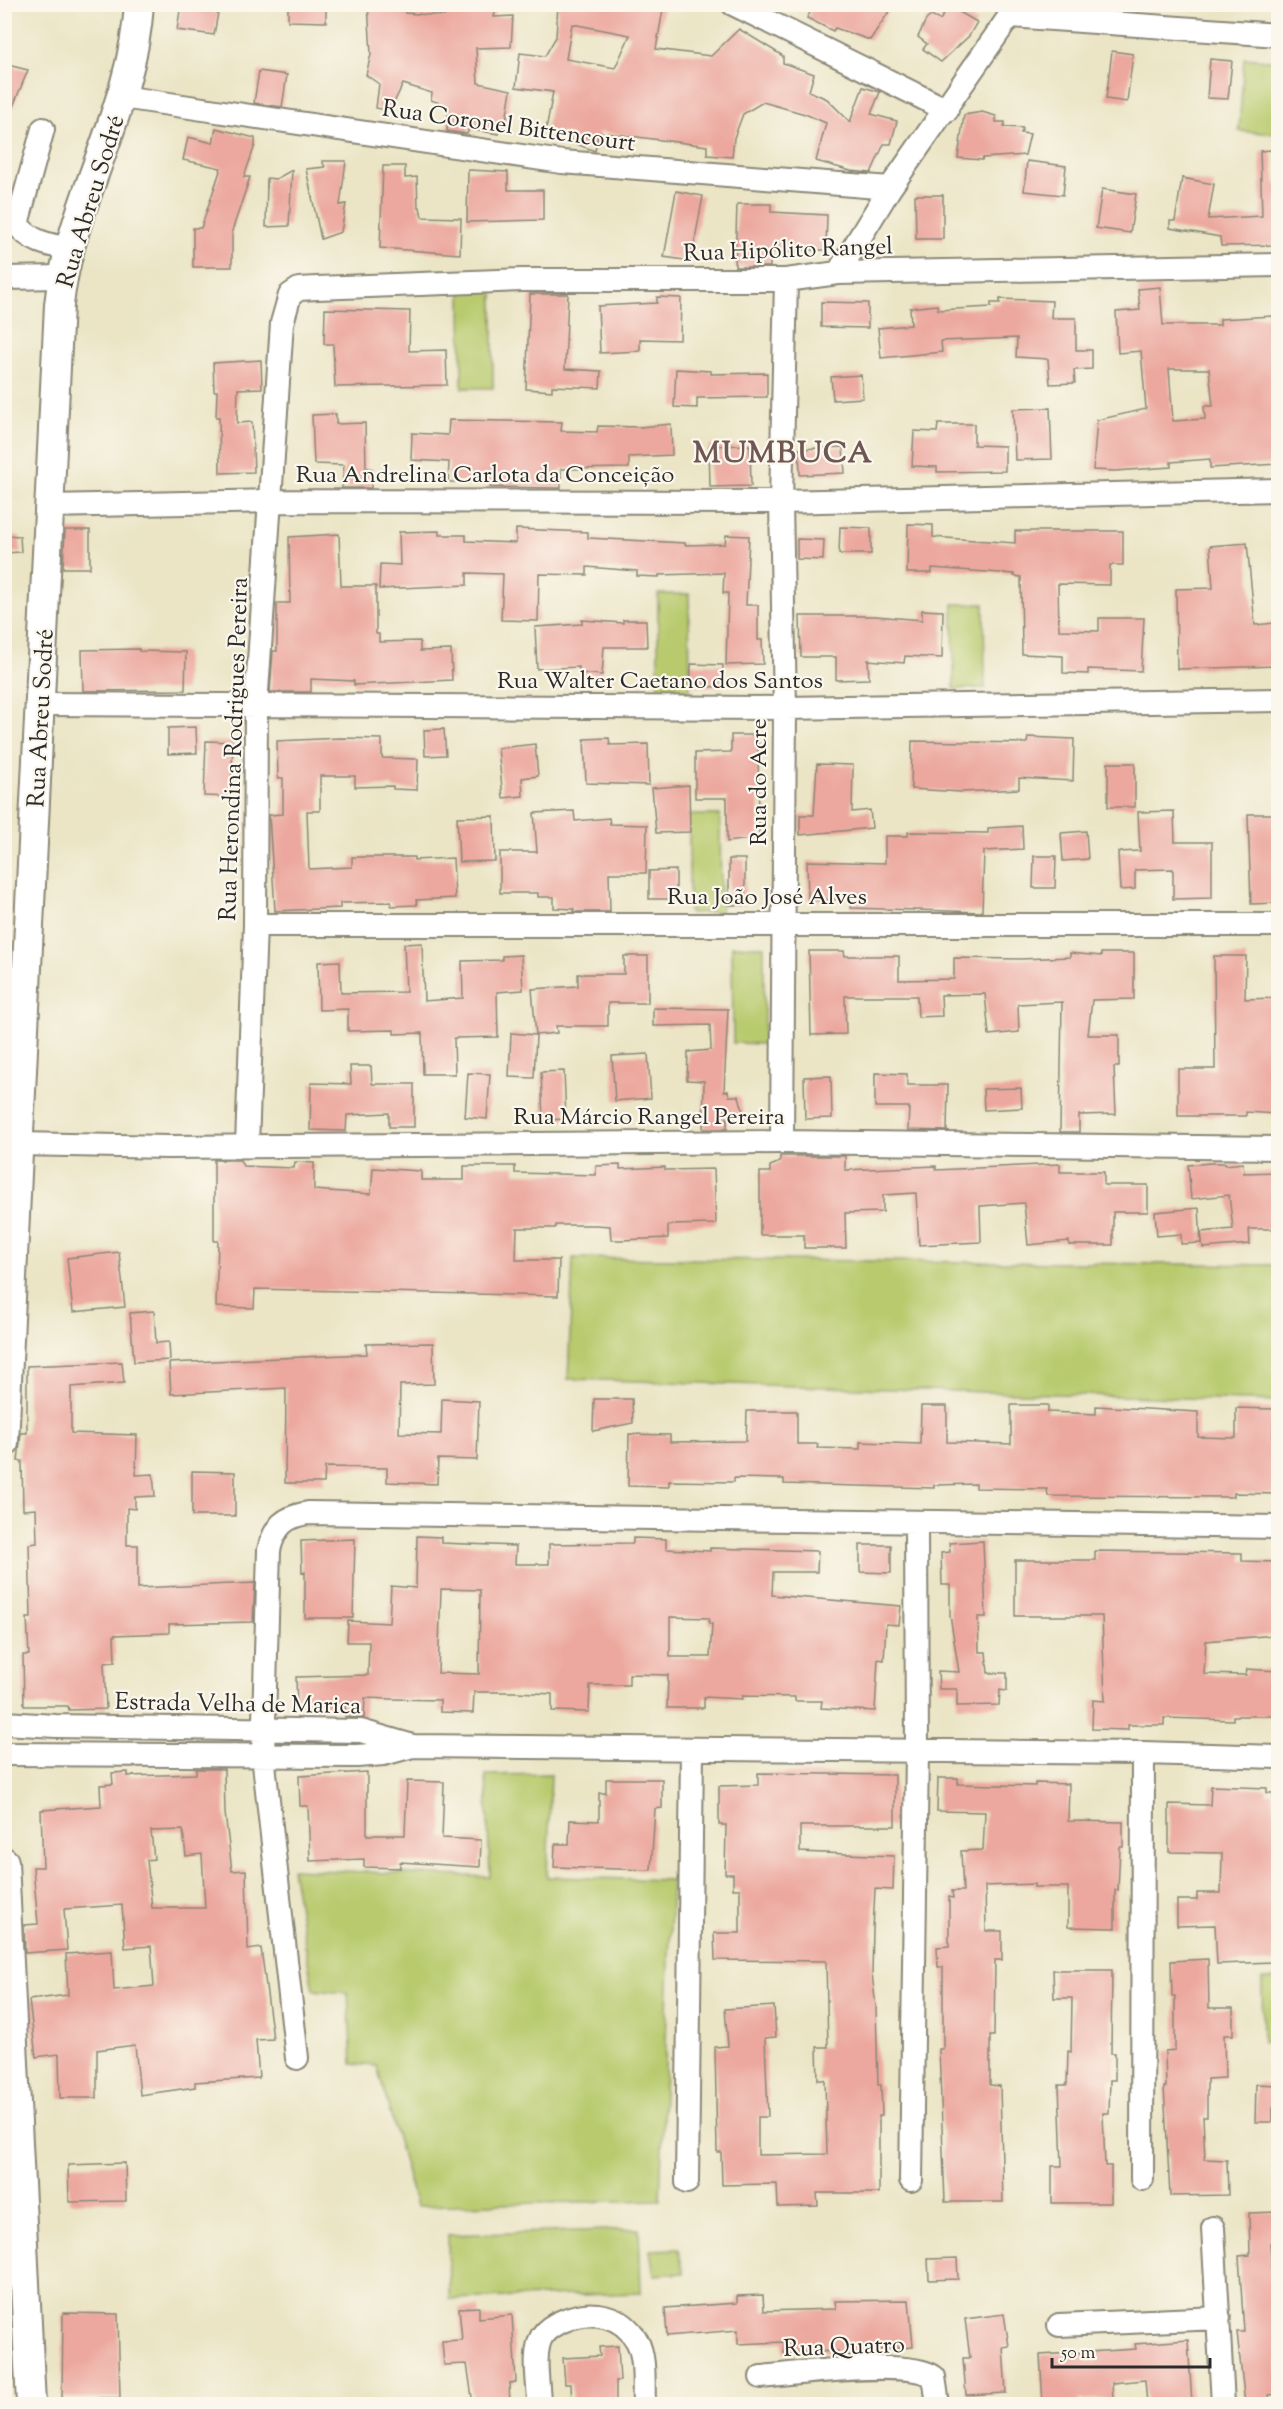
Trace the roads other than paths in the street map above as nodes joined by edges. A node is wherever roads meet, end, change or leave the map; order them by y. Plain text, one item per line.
1 (139, 4) edge
2 (733, 4) edge
3 (1015, 10) edge
4 (1278, 35) edge
5 (122, 97) junction
6 (947, 110) junction
7 (43, 129) dead end
8 (890, 188) junction
9 (70, 249) junction
10 (1278, 265) edge
11 (838, 273) junction
12 (62, 277) junction
13 (4, 278) edge
14 (786, 280) junction
15 (300, 289) joint
16 (1278, 490) edge
17 (269, 501) junction
18 (781, 502) junction
19 (51, 506) junction
20 (1278, 700) edge
21 (41, 704) junction
22 (256, 706) junction
23 (785, 708) junction
24 (784, 923) junction
25 (255, 925) junction
26 (1278, 925) edge
27 (782, 1142) junction
28 (19, 1144) junction
29 (247, 1145) junction
30 (1278, 1148) edge
31 (4, 1443) edge
32 (916, 1522) junction
33 (1278, 1527) edge
34 (4, 1723) edge
35 (263, 1728) junction
36 (412, 1746) junction
37 (692, 1750) junction
38 (917, 1751) junction
39 (1143, 1753) junction
40 (4, 1754) edge
41 (263, 1755) junction
42 (1278, 1757) edge
43 (4, 1862) edge
44 (297, 2058) dead end
45 (1142, 2179) dead end
46 (911, 2180) dead end
47 (687, 2182) dead end
48 (1213, 2228) dead end
49 (14, 2230) edge
50 (1219, 2318) junction
51 (1059, 2325) dead end
52 (761, 2377) dead end
53 (31, 2404) edge
54 (539, 2404) edge
55 (644, 2404) edge
56 (938, 2404) edge
57 (1223, 2404) edge

1 - 5 main road, Rua Abreu Sodré
2 - 6 street
3 - 4 street
3 - 6 street
5 - 8 street, Rua Coronel Bittencourt
5 - 9 main road, Rua Abreu Sodré
6 - 8 street
7 - 9 street
8 - 11 street
9 - 12 main road, Rua Abreu Sodré
10 - 11 street, Rua Hipólito Rangel
11 - 14 street, Rua Hipólito Rangel
12 - 13 street
12 - 19 main road, Rua Abreu Sodré
14 - 15 street, Rua Hipólito Rangel
14 - 18 street, Rua do Acre
15 - 17 street, Rua Herondina Rodrigues Pereira
16 - 18 street, Rua Andrelina Carlota da Conceição
17 - 18 street, Rua Andrelina Carlota da Conceição
17 - 19 street, Rua Andrelina Carlota da Conceição
17 - 22 street, Rua Herondina Rodrigues Pereira
18 - 23 street, Rua do Acre
19 - 21 main road, Rua Abreu Sodré
20 - 23 street, Rua Walter Caetano dos Santos
21 - 22 street, Rua Walter Caetano dos Santos
21 - 28 main road, Rua Abreu Sodré
22 - 23 street, Rua Walter Caetano dos Santos
22 - 25 street, Rua Herondina Rodrigues Pereira
23 - 24 street, Rua do Acre
24 - 25 street, Rua João José Alves
24 - 26 street, Rua João José Alves
24 - 27 street, Rua do Acre
25 - 29 street, Rua Herondina Rodrigues Pereira
27 - 29 street, Rua Márcio Rangel Pereira
27 - 30 street, Rua Márcio Rangel Pereira
28 - 29 street, Rua Márcio Rangel Pereira
28 - 31 main road, Rua Abreu Sodré
32 - 33 street
32 - 35 street
32 - 38 street
34 - 35 street, Estrada Velha de Marica
35 - 36 street, Estrada Velha de Marica
35 - 41 street
36 - 37 street
36 - 41 street, Estrada Velha de Marica
37 - 38 street
37 - 47 street
38 - 39 street
38 - 46 street
39 - 42 street
39 - 45 street
40 - 41 street, Estrada Velha de Marica
41 - 44 street
43 - 49 main road
48 - 50 street
49 - 53 main road
50 - 51 street
50 - 57 street
52 - 56 street, Rua Quatro
54 - 55 street

